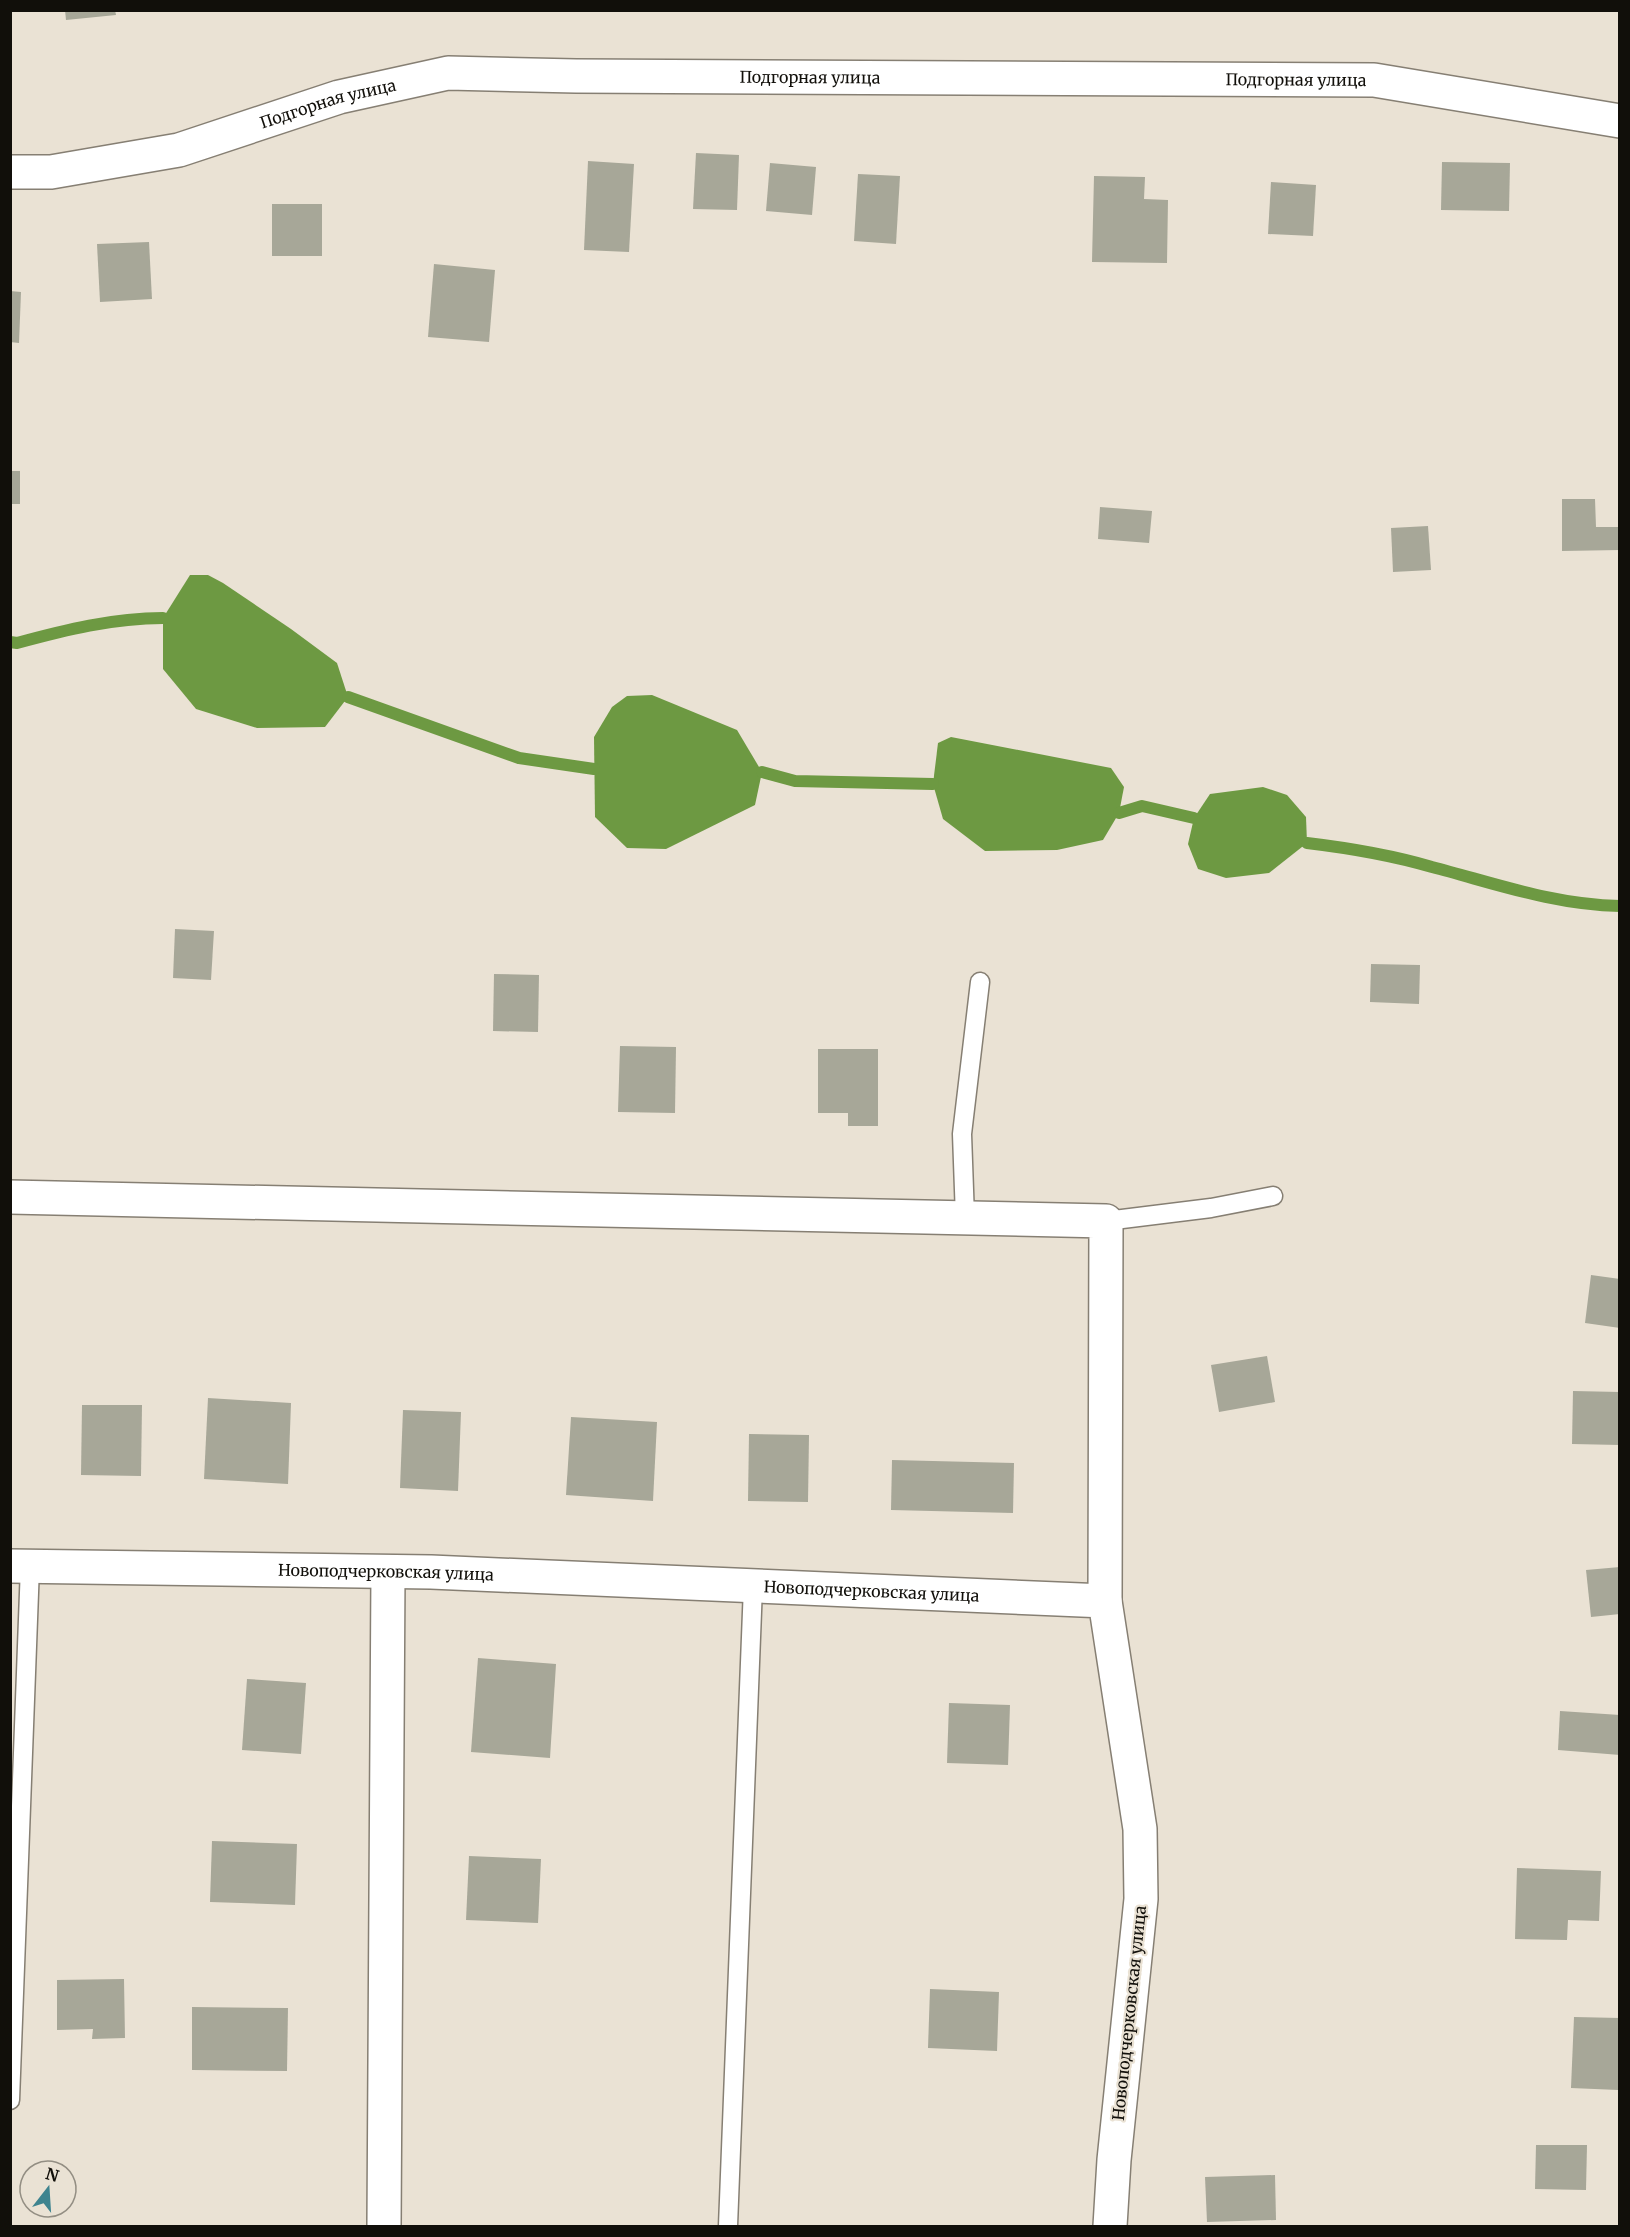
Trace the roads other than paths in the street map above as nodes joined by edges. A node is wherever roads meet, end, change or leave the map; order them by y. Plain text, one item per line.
1 (1620, 121) edge
2 (10, 172) edge
3 (980, 982) dead end
4 (1273, 1196) dead end
5 (10, 1197) edge
6 (965, 1218) junction
7 (1106, 1221) junction
8 (20, 1566) edge
9 (388, 1572) junction
10 (753, 1586) junction
11 (1105, 1601) junction
12 (10, 2100) edge
13 (384, 2226) edge
14 (728, 2226) edge
15 (1110, 2226) edge

1 - 2 street, Подгорная улица
3 - 6 lane
4 - 7 lane
5 - 6 street
6 - 7 street
7 - 11 street
8 - 9 street, Новоподчерковская улица
8 - 12 lane
9 - 10 street, Новоподчерковская улица
9 - 13 street
10 - 11 street, Новоподчерковская улица
10 - 14 lane
11 - 15 street, Новоподчерковская улица

